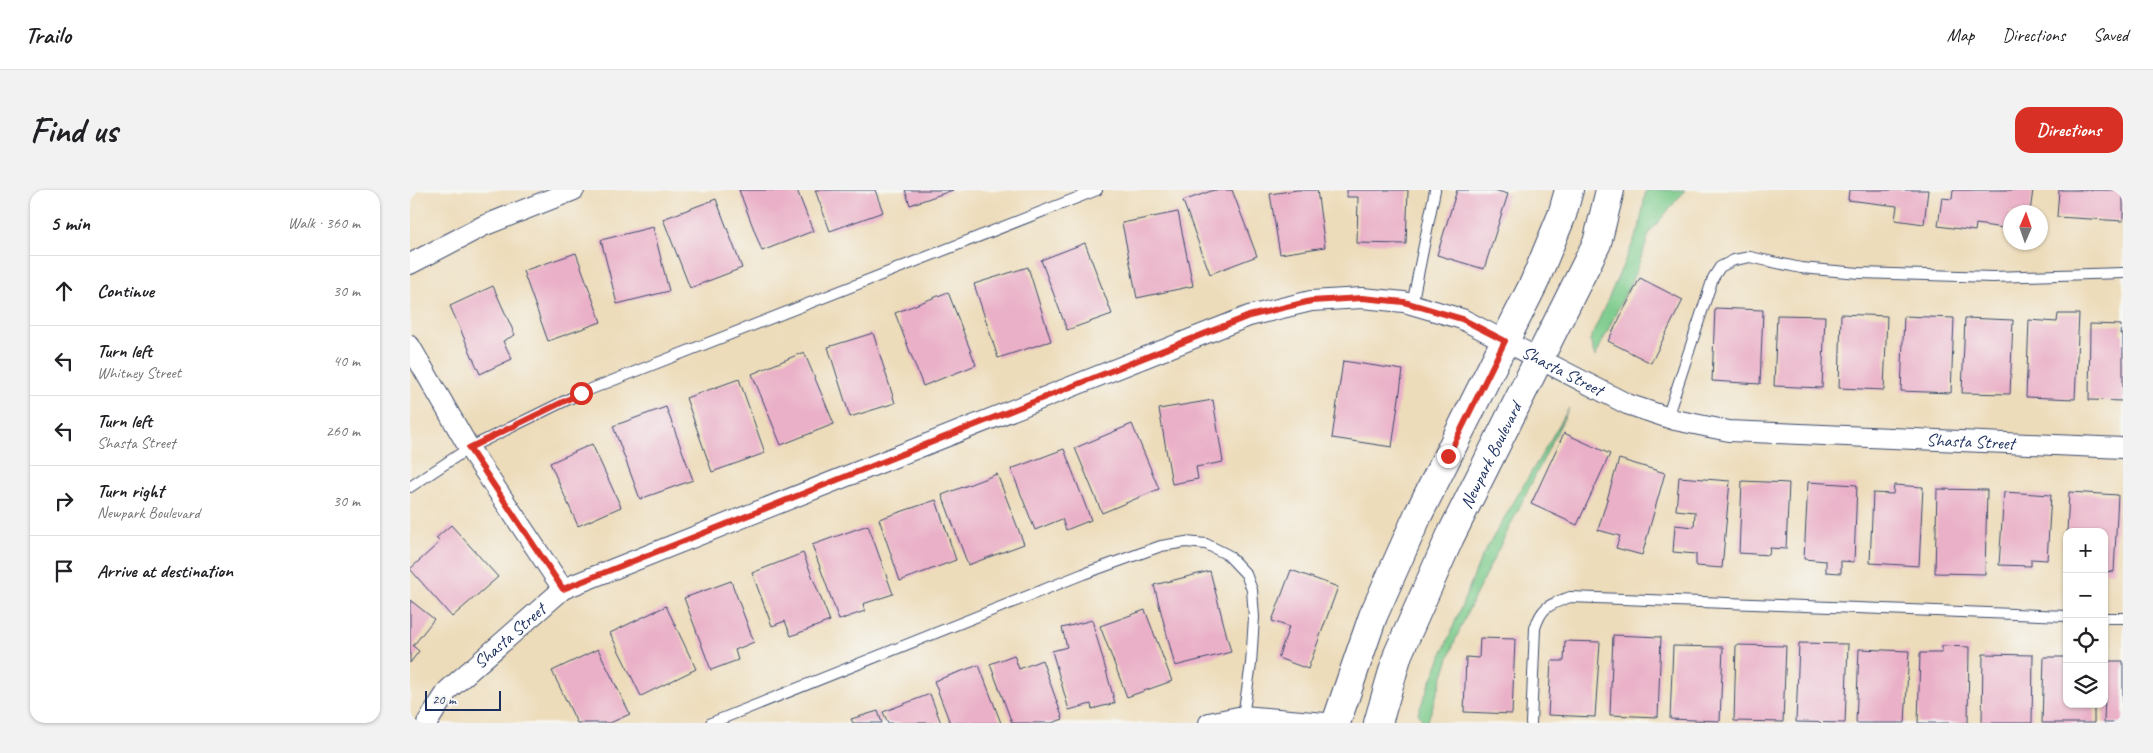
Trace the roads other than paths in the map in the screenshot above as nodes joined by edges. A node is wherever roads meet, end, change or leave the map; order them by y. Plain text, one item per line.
1 (574, 190) edge
2 (1097, 190) edge
3 (1435, 190) edge
4 (1569, 190) edge
5 (1610, 190) edge
6 (410, 264) edge
7 (2123, 273) edge
8 (1412, 304) junction
9 (1505, 341) junction
10 (410, 346) edge
11 (1539, 359) junction
12 (1667, 418) junction
13 (469, 448) junction
14 (2123, 448) edge
15 (1448, 456) junction
16 (1483, 472) junction
17 (410, 487) edge
18 (563, 589) junction
19 (2063, 616) edge
20 (2108, 618) edge
21 (2123, 618) edge
22 (1243, 716) junction
23 (426, 723) edge
24 (711, 723) edge
25 (1209, 723) edge
26 (1325, 723) edge
27 (1336, 723) edge
28 (1378, 723) edge
29 (1531, 723) edge

1 - 6 street
2 - 13 lane
3 - 8 lane
4 - 9 street
5 - 11 street, Newpark Boulevard
7 - 12 lane
8 - 9 street, Shasta Street
8 - 18 street, Shasta Street
9 - 11 street, Shasta Street
9 - 15 street
10 - 13 street
11 - 12 street, Shasta Street
11 - 16 street, Newpark Boulevard
12 - 14 street, Shasta Street
13 - 17 lane
13 - 18 street
15 - 16 street
15 - 27 street
16 - 28 street, Newpark Boulevard
18 - 23 street, Shasta Street
19 - 29 lane
20 - 21 lane
22 - 24 lane
22 - 25 street
22 - 26 street

